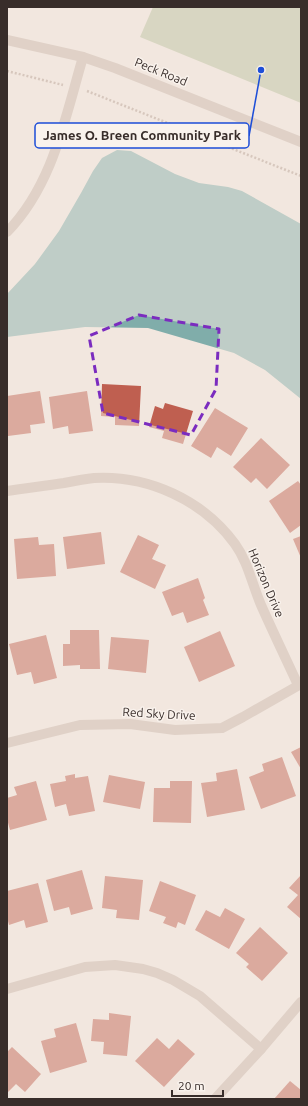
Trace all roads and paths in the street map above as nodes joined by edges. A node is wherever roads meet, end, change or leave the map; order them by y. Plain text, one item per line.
1 (7, 40) edge
2 (83, 57) junction
3 (7, 71) edge
4 (74, 88) junction
5 (301, 142) edge
6 (301, 176) edge
7 (7, 232) edge
8 (7, 491) edge
9 (299, 684) edge
10 (7, 743) edge
11 (7, 989) edge
12 (301, 1002) edge
13 (261, 1049) junction
14 (216, 1099) edge

1 - 2 street, Peck Road
2 - 4 street
2 - 5 street, Peck Road
3 - 4 path
4 - 6 path
4 - 7 street
8 - 9 street, Horizon Drive
9 - 10 street, Red Sky Drive
11 - 13 street
12 - 13 street
13 - 14 street

